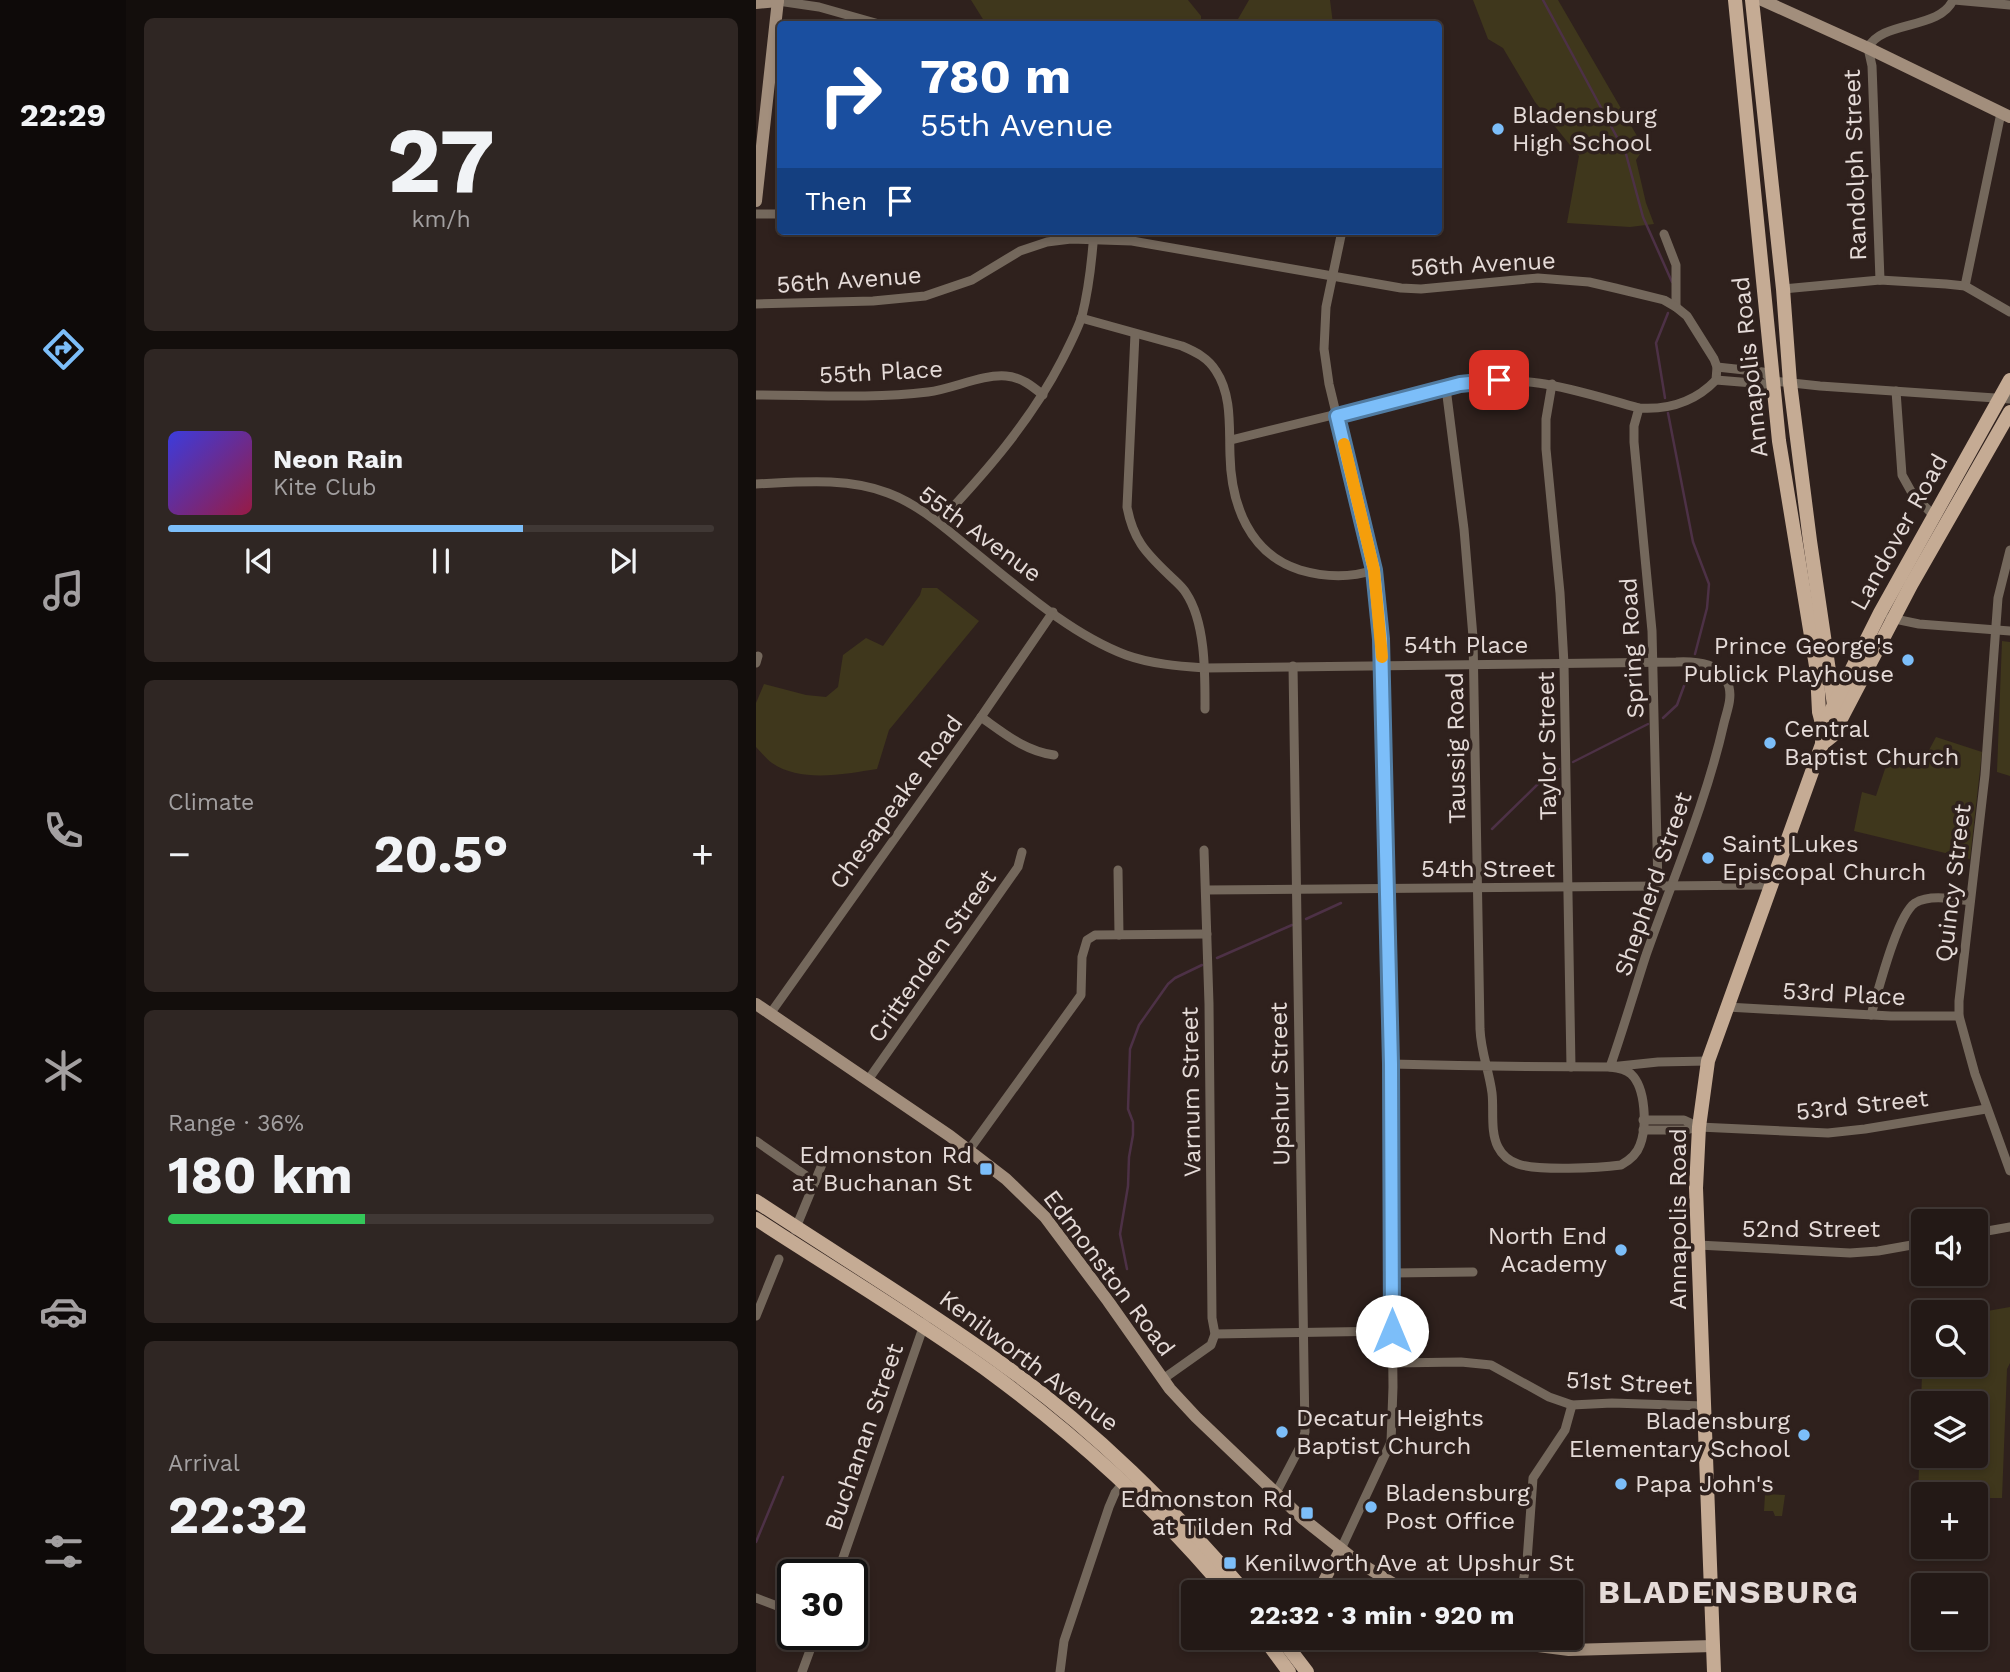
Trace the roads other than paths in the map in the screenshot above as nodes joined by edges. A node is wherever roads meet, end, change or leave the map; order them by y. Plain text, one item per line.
1 (778, 0) edge
2 (1735, 0) edge
3 (1752, 0) edge
4 (1762, 0) edge
5 (1954, 0) edge
6 (756, 3) edge
7 (2010, 5) edge
8 (865, 21) edge
9 (1868, 48) junction
10 (2005, 115) edge
11 (756, 201) edge
12 (756, 214) edge
13 (777, 214) edge
14 (1664, 234) dead end
15 (1094, 235) edge
16 (1341, 235) edge
17 (1334, 277) junction
18 (1880, 280) junction
19 (1965, 286) junction
20 (1783, 289) junction
21 (756, 304) edge
22 (1676, 307) junction
23 (2010, 312) edge
24 (1081, 317) junction
25 (1135, 334) junction
26 (1717, 367) junction
27 (1716, 380) junction
28 (2010, 380) edge
29 (1773, 381) junction
30 (1790, 383) junction
31 (1552, 384) junction
32 (1446, 388) junction
33 (1896, 391) junction
34 (756, 395) edge
35 (1043, 395) junction
36 (2005, 399) edge
37 (1639, 408) junction
38 (2010, 412) edge
39 (1337, 416) junction
40 (1231, 440) junction
41 (756, 484) edge
42 (1934, 516) junction
43 (939, 522) junction
44 (2010, 550) edge
45 (1374, 570) junction
46 (1053, 612) junction
47 (1886, 616) junction
48 (1995, 629) junction
49 (2010, 631) edge
50 (1654, 662) junction
51 (1474, 664) junction
52 (1564, 664) junction
53 (1383, 665) junction
54 (1293, 666) junction
55 (1205, 668) junction
56 (1830, 670) junction
57 (1849, 672) junction
58 (1834, 705) junction
59 (1205, 709) dead end
60 (1727, 712) joint
61 (981, 717) junction
62 (1839, 720) junction
63 (1822, 727) junction
64 (1822, 744) junction
65 (1054, 755) dead end
66 (1204, 850) dead end
67 (1022, 852) dead end
68 (1118, 870) dead end
69 (1769, 885) junction
70 (1569, 887) junction
71 (1658, 887) junction
72 (1671, 887) junction
73 (1478, 888) junction
74 (1388, 889) junction
75 (1297, 890) junction
76 (1206, 891) junction
77 (1970, 901) junction
78 (1207, 934) junction
79 (1115, 935) junction
80 (756, 1004) edge
81 (1727, 1007) junction
82 (769, 1014) junction
83 (1871, 1015) junction
84 (1959, 1016) junction
85 (1708, 1061) junction
86 (1391, 1064) junction
87 (1485, 1066) junction
88 (1571, 1067) junction
89 (1610, 1067) junction
90 (867, 1080) junction
91 (1986, 1108) junction
92 (1643, 1125) junction
93 (1699, 1127) junction
94 (756, 1141) edge
95 (969, 1150) junction
96 (825, 1157) dead end
97 (2010, 1171) edge
98 (815, 1182) junction
99 (756, 1201) edge
100 (756, 1219) edge
101 (2010, 1227) edge
102 (1988, 1231) edge
103 (794, 1235) junction
104 (1698, 1245) junction
105 (1911, 1245) edge
106 (779, 1259) dead end
107 (1473, 1272) dead end
108 (1392, 1273) junction
109 (928, 1312) junction
110 (756, 1316) edge
111 (923, 1327) junction
112 (1392, 1331) junction
113 (1303, 1333) junction
114 (1215, 1334) junction
115 (1393, 1363) junction
116 (1163, 1379) junction
117 (1572, 1405) junction
118 (1704, 1406) junction
119 (1134, 1472) junction
120 (1123, 1484) junction
121 (1276, 1493) junction
122 (1341, 1549) junction
123 (843, 1559) edge
124 (1217, 1580) edge
125 (1234, 1580) edge
126 (1324, 1580) edge
127 (1384, 1580) edge
128 (1523, 1580) edge
129 (756, 1598) edge
130 (777, 1606) edge
131 (1713, 1646) junction
132 (810, 1650) edge
133 (1583, 1650) edge
134 (1285, 1655) edge
135 (802, 1672) edge
136 (1060, 1672) edge
137 (1307, 1672) edge
138 (1714, 1672) edge

1 - 6 street
1 - 8 street
1 - 11 street
2 - 29 main road, Annapolis Road
3 - 20 main road, Annapolis Road
4 - 9 street
5 - 7 street
5 - 9 street
9 - 10 street
9 - 18 street, Randolph Street
10 - 19 street
12 - 13 street
14 - 22 street
15 - 17 street, 56th Avenue
15 - 21 street, 56th Avenue
15 - 24 street
16 - 17 street
17 - 22 street, 56th Avenue
17 - 39 street
18 - 19 street
18 - 20 street
19 - 23 street
20 - 30 main road, Annapolis Road
22 - 26 street, 56th Avenue
24 - 25 street
24 - 35 street
25 - 40 street
25 - 55 street
26 - 27 street
26 - 29 street
27 - 29 street
27 - 37 street
28 - 36 main road, Landover Road
29 - 30 street
29 - 63 main road, Annapolis Road
30 - 33 street
30 - 56 main road, Annapolis Road
31 - 32 street
31 - 37 street
31 - 52 street, Taylor Street
32 - 39 street
32 - 51 street, Taussig Road
33 - 36 street
33 - 42 street
34 - 35 street, 55th Place
35 - 43 street
36 - 42 main road, Landover Road
37 - 50 street, Spring Road
38 - 47 main road, Landover Road
39 - 40 street
39 - 45 street
40 - 45 street
41 - 43 street, 55th Avenue
42 - 47 main road, Landover Road
43 - 46 street, 55th Avenue
44 - 48 street, Quincy Street
45 - 53 street
46 - 55 street, 54th Place
46 - 61 street, Chesapeake Road
47 - 48 street
47 - 57 main road, Landover Road
47 - 62 main road, Landover Road
48 - 49 street
48 - 77 street, Quincy Street
50 - 52 street, 54th Place
50 - 60 street, 54th Place
50 - 71 street, Spring Road
51 - 52 street, 54th Place
51 - 53 street, 54th Place
51 - 73 street, Taussig Road
52 - 70 street, Taylor Street
53 - 54 street, 54th Place
53 - 74 street
54 - 55 street, 54th Place
54 - 75 street, Upshur Street
55 - 59 street
56 - 57 main road
56 - 58 main road, Annapolis Road
57 - 58 main road, Landover Road
58 - 62 main road, Annapolis Road
58 - 63 main road, Landover Road
60 - 72 street, Shepherd Street
61 - 65 street
61 - 82 street, Chesapeake Road
62 - 64 main road, Landover Road
63 - 64 main road, Landover Road
64 - 69 main road, Annapolis Road
66 - 76 street, Varnum Street
67 - 90 street, Crittenden Street
68 - 79 street
69 - 72 street, 54th Street
69 - 81 main road, Annapolis Road
70 - 71 street, 54th Street
70 - 73 street, 54th Street
70 - 88 street, Taylor Street
71 - 72 street, 54th Street
72 - 89 street, Shepherd Street
73 - 74 street, 54th Street
73 - 87 street, Taussig Road
74 - 75 street, 54th Street
74 - 86 street
75 - 76 street, 54th Street
75 - 113 street, Upshur Street
76 - 78 street, Varnum Street
77 - 83 street
77 - 84 street, Quincy Street
78 - 79 street
78 - 114 street, Varnum Street
79 - 95 street
80 - 82 street, Edmonston Road
81 - 83 street, 53rd Place
81 - 85 main road, Annapolis Road
82 - 90 street, Edmonston Road
83 - 84 street, 53rd Place
84 - 91 street, Quincy Street
85 - 89 street
85 - 93 main road, Annapolis Road
86 - 87 street
86 - 108 street
87 - 88 street
87 - 92 street, Taussig Road
88 - 89 street
89 - 92 street
90 - 95 street, Edmonston Road
91 - 93 street, 53rd Street
91 - 97 street, Quincy Street
92 - 93 street, 53rd Street
93 - 104 main road, Annapolis Road
94 - 98 street
95 - 116 street, Edmonston Road
96 - 98 street
98 - 103 street
99 - 103 main road, Kenilworth Avenue
100 - 103 main road, Kenilworth Avenue
101 - 102 street
103 - 109 main road, Kenilworth Avenue
103 - 111 main road, Kenilworth Avenue
104 - 105 street, 52nd Street
104 - 118 main road, Annapolis Road
106 - 110 street
107 - 108 street
108 - 112 street
109 - 111 street, Buchanan Street
109 - 119 main road, Kenilworth Avenue
111 - 120 main road, Kenilworth Avenue
111 - 123 street, Buchanan Street
112 - 113 street
112 - 115 street
113 - 114 street
113 - 121 street, Upshur Street
114 - 116 street
115 - 117 street, 51st Street
115 - 122 street
116 - 121 street, Edmonston Road
117 - 118 street, 51st Street
117 - 128 street
118 - 131 main road, Annapolis Road
119 - 120 street
119 - 125 main road, Kenilworth Avenue
120 - 124 main road, Kenilworth Avenue
120 - 136 street
121 - 122 street, Edmonston Road
122 - 126 street
122 - 127 street, Edmonston Road
129 - 130 street
131 - 133 street
131 - 138 main road, Annapolis Road
132 - 135 street
134 - 137 main road

